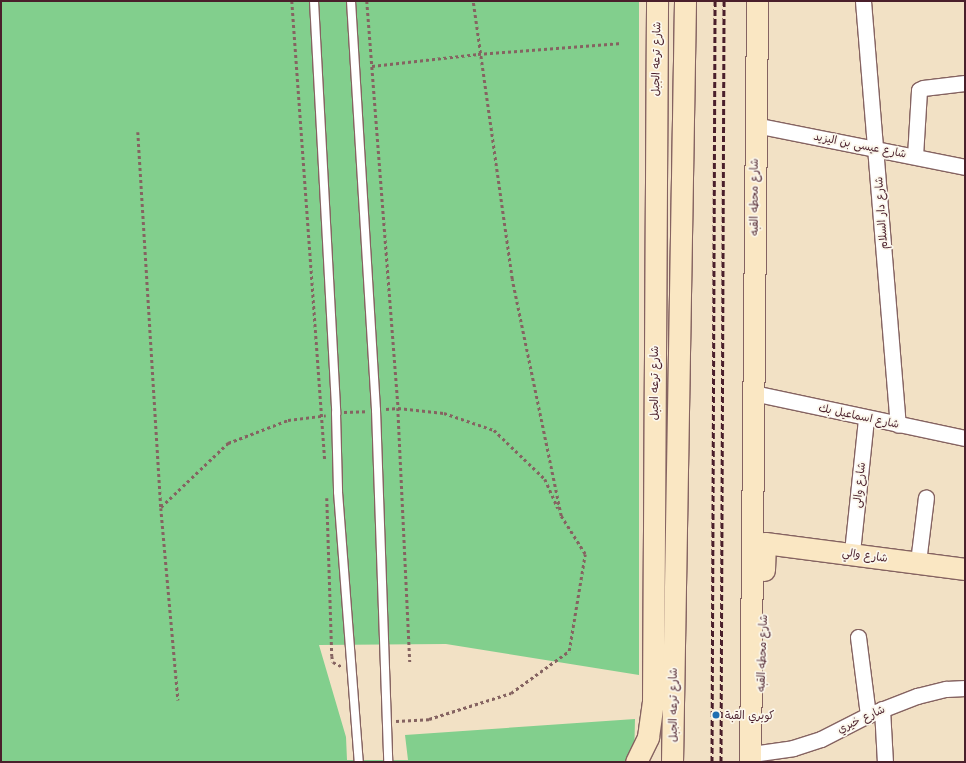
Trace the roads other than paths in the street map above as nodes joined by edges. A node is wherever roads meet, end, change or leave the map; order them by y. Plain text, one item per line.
1 (314, 1) edge
2 (351, 1) edge
3 (657, 1) edge
4 (685, 1) edge
5 (757, 1) edge
6 (863, 1) edge
7 (965, 84) edge
8 (656, 119) junction
9 (683, 120) junction
10 (755, 125) junction
11 (876, 148) junction
12 (914, 156) junction
13 (965, 167) edge
14 (753, 393) junction
15 (866, 418) junction
16 (898, 425) junction
17 (965, 438) edge
18 (926, 497) dead end
19 (764, 543) joint
20 (852, 552) junction
21 (918, 562) junction
22 (965, 569) edge
23 (663, 587) junction
24 (858, 638) dead end
25 (965, 688) edge
26 (882, 709) junction
27 (868, 714) junction
28 (756, 759) edge
29 (359, 762) edge
30 (388, 762) edge
31 (636, 762) edge
32 (672, 762) edge
33 (885, 762) edge

1 - 29 lane
2 - 30 lane
3 - 8 main road, شارع ترعه الجبل
4 - 9 main road, شارع ترعه الجبل
5 - 10 main road, شارع محطه القبه
6 - 11 street, شارع دار السلام
7 - 12 street
8 - 9 main road
8 - 23 main road, شارع ترعه الجبل
9 - 23 main road, شارع ترعه الجبل
10 - 11 street, شارع عيسى بن اليزيد
10 - 14 main road, شارع محطه القبه
11 - 12 street, شارع عيسى بن اليزيد
11 - 16 street, شارع دار السلام
12 - 13 street, شارع عيسى بن اليزيد
14 - 15 street, شارع اسماعيل بك
14 - 28 main road, شارع محطه القبه
15 - 16 street, شارع اسماعيل بك
15 - 20 street, شارع والى
16 - 17 street, شارع اسماعيل بك
18 - 21 street
19 - 20 main road, شارع والي
19 - 28 main road, شارع محطه القبه
20 - 21 main road, شارع والي
21 - 22 main road, شارع والي
23 - 31 main road, شارع ترعه الجبل
23 - 32 main road, شارع ترعه الجبل
24 - 27 street
25 - 26 street, شارع خيري
26 - 27 street, شارع خيري
26 - 33 street
27 - 28 street, شارع خيري

